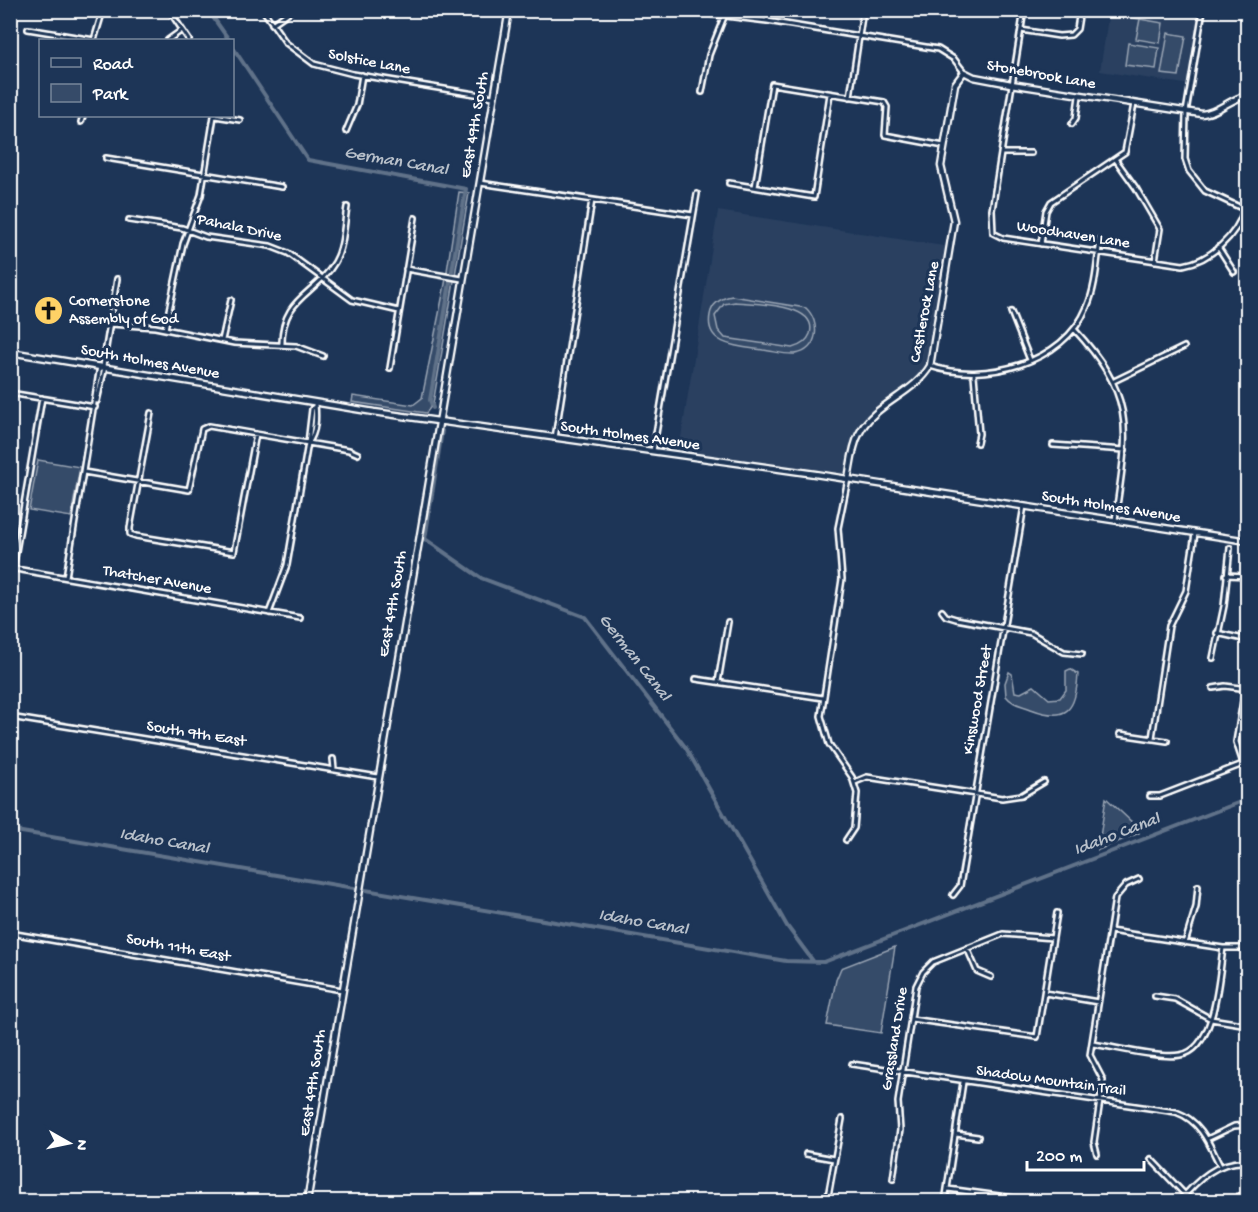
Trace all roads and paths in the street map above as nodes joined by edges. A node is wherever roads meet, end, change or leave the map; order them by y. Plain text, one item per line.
1 (104, 10) edge
2 (169, 10) edge
3 (263, 10) edge
4 (292, 10) edge
5 (508, 10) edge
6 (769, 10) edge
7 (863, 10) edge
8 (1024, 10) edge
9 (1080, 10) edge
10 (1203, 10) edge
11 (693, 12) dead end
12 (724, 17) junction
13 (767, 21) junction
14 (272, 24) junction
15 (28, 29) dead end
16 (182, 30) junction
17 (1021, 30) junction
18 (859, 37) junction
19 (88, 39) edge
20 (94, 39) edge
21 (169, 39) edge
22 (188, 39) edge
23 (964, 72) junction
24 (362, 75) junction
25 (1011, 84) junction
26 (702, 92) dead end
27 (830, 94) junction
28 (1248, 95) edge
29 (1079, 96) junction
30 (493, 97) junction
31 (850, 97) junction
32 (1134, 104) junction
33 (1186, 112) junction
34 (82, 117) edge
35 (214, 117) edge
36 (220, 117) edge
37 (240, 120) dead end
38 (81, 123) dead end
39 (1072, 124) dead end
40 (346, 131) dead end
41 (944, 146) junction
42 (1001, 153) junction
43 (1031, 153) dead end
44 (106, 158) dead end
45 (1116, 160) junction
46 (204, 174) junction
47 (478, 182) junction
48 (729, 183) dead end
49 (282, 187) dead end
50 (755, 187) junction
51 (697, 194) dead end
52 (592, 200) junction
53 (347, 207) dead end
54 (1246, 211) edge
55 (693, 215) junction
56 (415, 218) dead end
57 (129, 220) dead end
58 (188, 231) junction
59 (1100, 240) dead end
60 (1041, 244) junction
61 (1218, 246) junction
62 (1098, 253) junction
63 (1155, 261) junction
64 (406, 269) junction
65 (1233, 272) dead end
66 (321, 277) junction
67 (117, 279) dead end
68 (462, 279) junction
69 (231, 300) dead end
70 (399, 311) junction
71 (1011, 312) dead end
72 (110, 324) junction
73 (165, 329) junction
74 (1074, 329) junction
75 (222, 340) junction
76 (282, 345) junction
77 (1184, 347) dead end
78 (10, 352) edge
79 (323, 356) dead end
80 (1030, 360) junction
81 (930, 366) junction
82 (103, 367) junction
83 (390, 368) dead end
84 (974, 375) junction
85 (1113, 381) junction
86 (10, 393) edge
87 (42, 398) junction
88 (95, 405) junction
89 (315, 405) junction
90 (151, 413) dead end
91 (437, 421) junction
92 (256, 434) junction
93 (555, 438) junction
94 (308, 443) junction
95 (977, 443) dead end
96 (1053, 445) dead end
97 (1125, 450) junction
98 (652, 453) junction
99 (358, 454) dead end
100 (84, 472) junction
101 (848, 479) junction
102 (138, 482) junction
103 (1024, 506) junction
104 (1115, 520) junction
105 (1195, 532) junction
106 (1248, 541) edge
107 (1230, 548) dead end
108 (12, 569) edge
109 (1226, 574) junction
110 (1248, 576) edge
111 (66, 577) junction
112 (942, 611) dead end
113 (268, 613) junction
114 (300, 618) dead end
115 (728, 622) dead end
116 (1004, 626) junction
117 (1217, 633) junction
118 (1248, 640) edge
119 (1082, 654) dead end
120 (1213, 657) dead end
121 (696, 679) dead end
122 (718, 682) junction
123 (1213, 688) dead end
124 (1246, 689) edge
125 (823, 698) junction
126 (10, 717) edge
127 (1120, 734) dead end
128 (1152, 738) junction
129 (1167, 741) dead end
130 (333, 759) dead end
131 (1245, 763) edge
132 (334, 770) junction
133 (378, 777) junction
134 (855, 782) junction
135 (1044, 782) dead end
136 (976, 794) junction
137 (1150, 796) dead end
138 (846, 840) dead end
139 (1139, 879) dead end
140 (1198, 886) dead end
141 (953, 895) dead end
142 (1057, 913) dead end
143 (1110, 931) junction
144 (10, 933) edge
145 (1053, 938) junction
146 (1185, 943) junction
147 (967, 948) junction
148 (1223, 948) junction
149 (1248, 948) edge
150 (991, 977) dead end
151 (342, 990) junction
152 (1045, 993) junction
153 (1155, 996) dead end
154 (1098, 1002) junction
155 (911, 1019) junction
156 (1211, 1019) junction
157 (1248, 1025) edge
158 (1092, 1044) junction
159 (852, 1064) dead end
160 (903, 1072) junction
161 (963, 1082) junction
162 (1101, 1101) junction
163 (842, 1119) dead end
164 (1248, 1125) edge
165 (956, 1134) junction
166 (978, 1137) dead end
167 (1207, 1139) junction
168 (806, 1154) dead end
169 (1097, 1154) dead end
170 (834, 1159) junction
171 (1151, 1159) dead end
172 (1248, 1161) edge
173 (1220, 1166) junction
174 (893, 1179) dead end
175 (948, 1189) junction
176 (1185, 1194) junction
177 (1239, 1196) dead end
178 (307, 1202) edge
179 (827, 1202) edge
180 (945, 1202) edge
181 (1044, 1202) edge
182 (1179, 1202) edge
183 (1192, 1202) edge
184 (1238, 1202) edge

1 - 20 street
2 - 16 street
3 - 14 street, Solstice Lane
4 - 14 street
5 - 30 street, East 49th South
6 - 13 street
7 - 18 street
8 - 17 street, Woodhaven Lane
9 - 17 street
10 - 33 street
11 - 12 street, Stonebrook Lane
12 - 13 street, Stonebrook Lane
12 - 26 street
13 - 18 street, Stonebrook Lane
14 - 24 street, Solstice Lane
15 - 19 street
16 - 21 street
16 - 22 street
17 - 25 street, Woodhaven Lane
18 - 23 street, Stonebrook Lane
18 - 31 street
23 - 25 street, Stonebrook Lane
23 - 41 street, Castlerock Lane
24 - 30 street, Solstice Lane
24 - 40 street
25 - 29 street, Stonebrook Lane
25 - 42 street, Woodhaven Lane
27 - 31 street
27 - 50 street
27 - 50 street
28 - 33 street, Stonebrook Lane
29 - 32 street, Stonebrook Lane
29 - 39 street
30 - 47 street, East 49th South
31 - 41 street
32 - 33 street, Stonebrook Lane
32 - 45 street
33 - 54 street
34 - 38 street
35 - 46 street
36 - 37 street
41 - 81 street, Castlerock Lane
42 - 43 street
42 - 60 street, Woodhaven Lane
44 - 46 street
45 - 60 street
45 - 63 street
46 - 49 street
46 - 58 street
47 - 52 street
47 - 68 street, East 49th South
48 - 50 street
51 - 55 street
52 - 55 street
52 - 93 street
53 - 66 street
54 - 61 street, Woodhaven Lane
55 - 98 street
56 - 64 street
57 - 58 street, Pahala Drive
58 - 66 street, Pahala Drive
58 - 73 street
59 - 62 street
60 - 62 street, Woodhaven Lane
61 - 63 street, Woodhaven Lane
61 - 65 street
62 - 63 street, Woodhaven Lane
62 - 74 street
64 - 68 street
64 - 70 street
66 - 70 street, Pahala Drive
66 - 76 street
67 - 72 street
68 - 91 street, East 49th South
69 - 75 street
70 - 83 street
71 - 80 street
72 - 73 street
72 - 82 street
73 - 75 street
74 - 80 street
74 - 85 street
75 - 76 street
76 - 79 street
77 - 85 street
78 - 82 street, South Holmes Avenue
80 - 84 street
81 - 84 street
81 - 101 street, Castlerock Lane
82 - 88 street
82 - 89 street, South Holmes Avenue
84 - 95 street
85 - 97 street
86 - 87 street
87 - 88 street
87 - 108 street
88 - 100 street
89 - 91 street, South Holmes Avenue
89 - 94 street
90 - 102 street
91 - 93 street, South Holmes Avenue
91 - 133 street, East 49th South
92 - 94 street
92 - 102 street
92 - 102 street
93 - 98 street, South Holmes Avenue
94 - 99 street
94 - 113 street
96 - 97 street
97 - 104 street
98 - 101 street, South Holmes Avenue
100 - 102 street
100 - 111 street
101 - 103 street, South Holmes Avenue
101 - 125 street, Castlerock Lane
103 - 104 street, South Holmes Avenue
103 - 116 street, Kinswood Street
104 - 105 street, South Holmes Avenue
105 - 106 street, South Holmes Avenue
105 - 128 street
107 - 109 street
108 - 111 street, Thatcher Avenue
109 - 110 street
109 - 117 street
111 - 113 street, Thatcher Avenue
112 - 116 street
113 - 114 street, Thatcher Avenue
115 - 122 street
116 - 119 street
116 - 136 street, Kinswood Street
117 - 118 street
117 - 120 street
121 - 122 street
122 - 125 street
123 - 124 street
124 - 131 street
125 - 134 street, Castlerock Lane
126 - 132 street, South 9th East
127 - 128 street
128 - 129 street
130 - 132 street
131 - 137 street
132 - 133 street, South 9th East
133 - 151 street, East 49th South
134 - 136 street
134 - 138 street, Castlerock Lane
135 - 136 street
136 - 141 street, Kinswood Street
139 - 143 street
140 - 146 street
142 - 145 street
143 - 146 street
143 - 154 street
144 - 151 street, South 11th East
145 - 147 street, Grassland Drive
145 - 152 street
146 - 148 street
147 - 150 street
147 - 155 street, Grassland Drive
148 - 149 street
148 - 156 street
151 - 178 street, East 49th South
152 - 154 street
152 - 155 street
153 - 156 street
154 - 158 street
155 - 160 street, Grassland Drive
156 - 157 street
156 - 158 street
158 - 162 street
159 - 160 street, Shadow Mountain Trail
160 - 161 street, Shadow Mountain Trail
160 - 174 street, Grassland Drive
161 - 162 street, Shadow Mountain Trail
161 - 165 street
162 - 167 street, Shadow Mountain Trail
162 - 169 street
163 - 170 street
164 - 167 street
165 - 166 street
165 - 175 street
167 - 173 street, Shadow Mountain Trail
168 - 170 street
170 - 179 street
171 - 176 street
172 - 173 street
173 - 176 street
175 - 180 street
175 - 181 street
176 - 182 street
176 - 183 street
177 - 184 street

